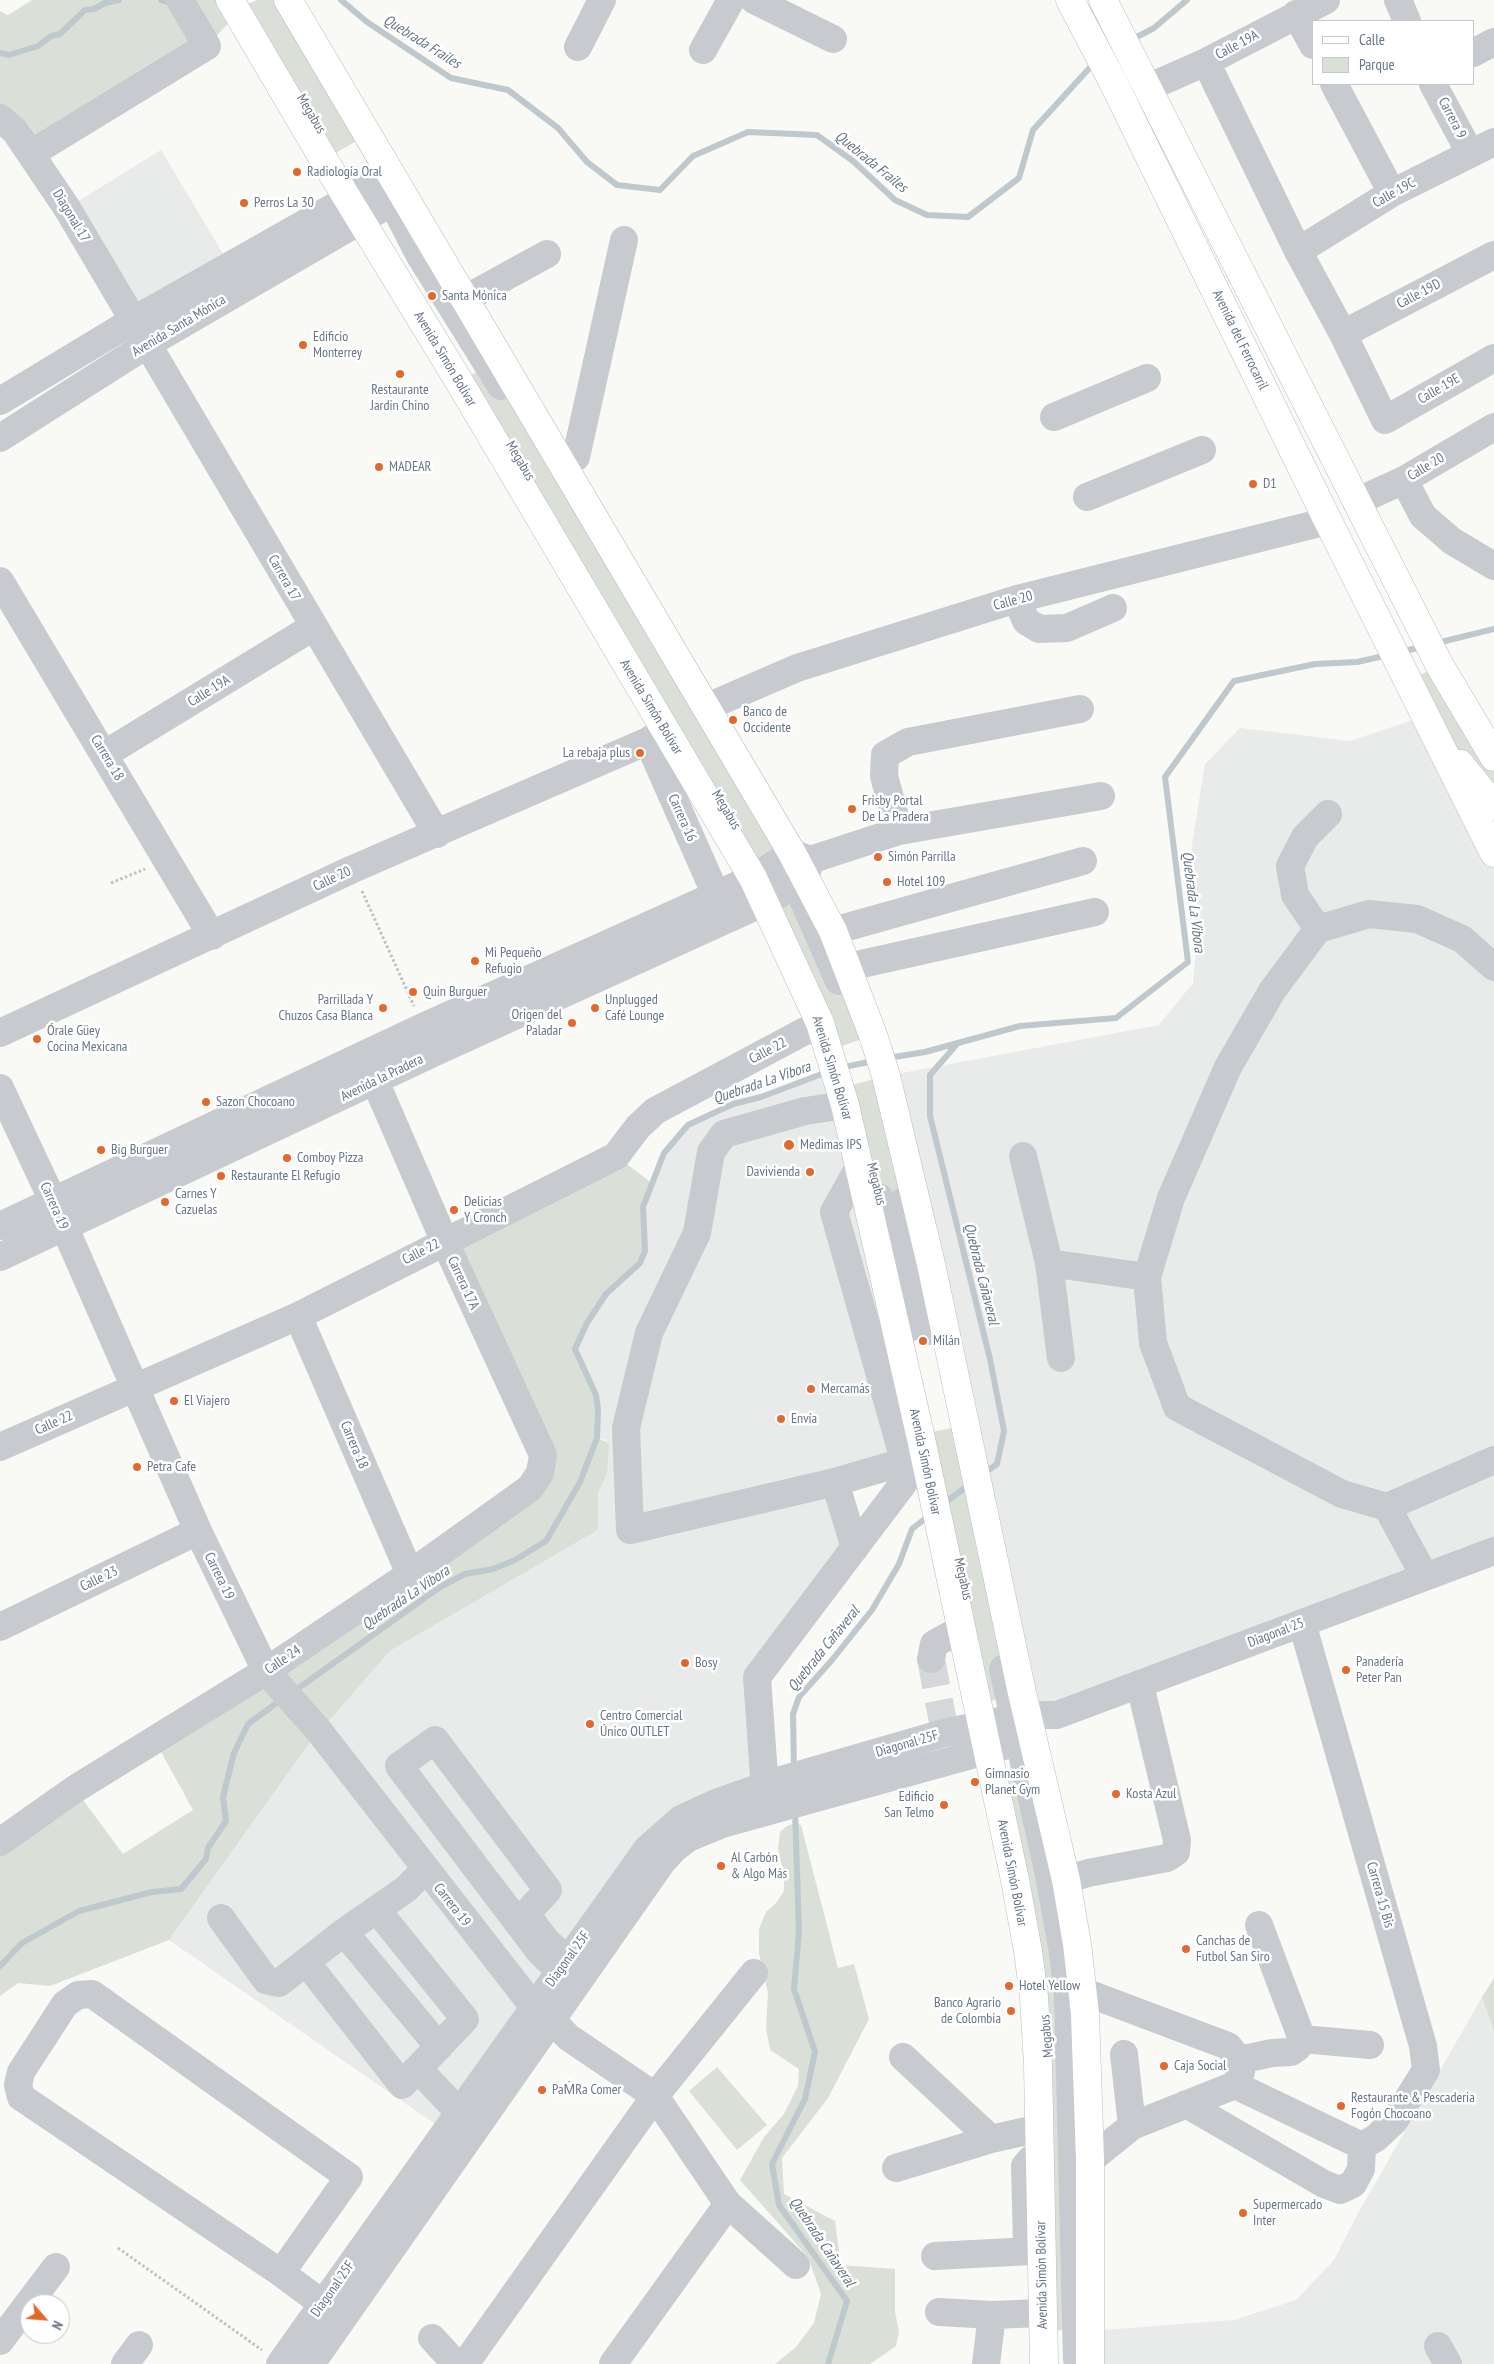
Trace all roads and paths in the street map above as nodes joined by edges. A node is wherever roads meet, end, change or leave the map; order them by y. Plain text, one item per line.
1 (180, 0) edge
2 (278, 0) edge
3 (288, 0) edge
4 (602, 0) edge
5 (731, 0) edge
6 (754, 0) edge
7 (1070, 0) edge
8 (1326, 0) edge
9 (1398, 0) edge
10 (238, 3) edge
11 (1108, 10) edge
12 (1296, 14) junction
13 (1407, 20) edge
14 (833, 39) dead end
15 (1494, 42) edge
16 (1312, 43) edge
17 (578, 47) dead end
18 (703, 50) dead end
19 (1474, 52) edge
20 (1206, 62) junction
21 (1143, 78) junction
22 (1335, 85) edge
23 (1435, 85) edge
24 (0, 118) edge
25 (1482, 147) edge
26 (32, 153) junction
27 (1392, 193) junction
28 (375, 197) junction
29 (624, 240) dead end
30 (1298, 251) junction
31 (547, 254) dead end
32 (1494, 255) edge
33 (465, 299) junction
34 (134, 320) junction
35 (1343, 334) junction
36 (148, 344) junction
37 (1494, 358) edge
38 (1147, 378) dead end
39 (0, 401) edge
40 (1054, 418) dead end
41 (1494, 427) edge
42 (0, 438) edge
43 (1202, 450) dead end
44 (563, 464) junction
45 (1404, 480) junction
46 (1087, 498) dead end
47 (1356, 502) junction
48 (1328, 521) junction
49 (1494, 566) edge
50 (0, 581) edge
51 (1017, 599) junction
52 (1113, 608) dead end
53 (313, 627) junction
54 (707, 707) junction
55 (1080, 709) dead end
56 (1465, 709) junction
57 (1432, 730) junction
58 (1494, 732) edge
59 (656, 735) junction
60 (105, 754) junction
61 (1494, 757) edge
62 (1101, 796) dead end
63 (1494, 806) edge
64 (1328, 814) dead end
65 (899, 831) junction
66 (437, 834) junction
67 (1494, 853) edge
68 (167, 861) junction
69 (1083, 861) dead end
70 (353, 870) junction
71 (782, 876) junction
72 (111, 884) dead end
73 (716, 895) junction
74 (1095, 912) dead end
75 (1318, 929) junction
76 (833, 931) junction
77 (212, 936) junction
78 (848, 967) junction
79 (1494, 967) edge
80 (820, 1023) junction
81 (423, 1027) junction
82 (0, 1032) edge
83 (851, 1043) junction
84 (375, 1081) junction
85 (860, 1087) junction
86 (0, 1088) edge
87 (1023, 1156) dead end
88 (53, 1201) junction
89 (0, 1226) edge
90 (64, 1229) junction
91 (444, 1240) junction
92 (0, 1257) edge
93 (1049, 1263) junction
94 (1147, 1277) junction
95 (298, 1316) junction
96 (1061, 1358) dead end
97 (134, 1387) junction
98 (0, 1447) edge
99 (544, 1455) joint
100 (1494, 1460) edge
101 (939, 1468) junction
102 (835, 1482) junction
103 (1387, 1507) junction
104 (963, 1528) junction
105 (198, 1531) junction
106 (855, 1548) junction
107 (1494, 1551) edge
108 (410, 1574) junction
109 (1425, 1577) junction
110 (1302, 1623) junction
111 (0, 1627) edge
112 (960, 1629) junction
113 (931, 1659) tunnel mouth
114 (273, 1680) junction
115 (1140, 1685) junction
116 (1007, 1732) junction
117 (774, 1796) junction
118 (0, 1842) edge
119 (425, 1870) junction
120 (1066, 1880) junction
121 (378, 1910) junction
122 (221, 1918) dead end
123 (1259, 1925) dead end
124 (344, 1932) junction
125 (306, 1962) junction
126 (564, 1966) junction
127 (754, 1973) dead end
128 (1082, 1991) junction
129 (551, 2021) junction
130 (1302, 2039) junction
131 (1370, 2045) dead end
132 (439, 2047) junction
133 (1124, 2054) dead end
134 (903, 2057) dead end
135 (418, 2069) junction
136 (1237, 2072) junction
137 (655, 2096) junction
138 (1186, 2104) junction
139 (459, 2112) junction
140 (1132, 2126) junction
141 (1040, 2128) junction
142 (991, 2139) junction
143 (1362, 2146) junction
144 (1090, 2160) junction
145 (896, 2168) dead end
146 (728, 2204) junction
147 (118, 2248) dead end
148 (1036, 2252) junction
149 (935, 2256) dead end
150 (796, 2265) dead end
151 (56, 2266) dead end
152 (281, 2273) junction
153 (323, 2304) junction
154 (939, 2312) dead end
155 (1042, 2313) junction
156 (992, 2315) junction
157 (432, 2338) dead end
158 (0, 2341) edge
159 (280, 2364) edge
160 (312, 2364) edge
161 (456, 2364) edge
162 (466, 2364) edge
163 (612, 2364) edge
164 (986, 2364) edge
165 (1044, 2364) edge
166 (1056, 2364) edge
167 (1077, 2364) edge
168 (1090, 2364) edge

1 - 26 street
2 - 28 street, Megabus
3 - 28 main road, Avenida Simón Bolívar
4 - 17 street
5 - 18 street
6 - 14 street
7 - 48 main road, Avenida del Ferrocarril
8 - 12 street, Calle 19A
9 - 13 street
10 - 28 main road, Avenida Simón Bolívar
11 - 21 main road
12 - 16 street
12 - 20 street, Calle 19A
15 - 19 street
20 - 21 street, Calle 19A
20 - 30 street
21 - 47 main road
22 - 27 street
23 - 25 street, Carrera 9
24 - 26 street, Diagonal 17
25 - 27 street, Calle 19C
26 - 34 street, Diagonal 17
27 - 30 street, Calle 19C
28 - 33 main road, Avenida Simón Bolívar
28 - 34 street, Avenida Santa Mónica
28 - 36 street, Avenida Santa Mónica
28 - 59 main road, Avenida Simón Bolívar
28 - 71 street, Megabus
29 - 44 street
30 - 35 street
31 - 33 street
32 - 35 street, Calle 19D
33 - 44 main road, Avenida Simón Bolívar
34 - 36 street, Carrera 17
34 - 39 street, Avenida Santa Mónica
35 - 37 street, Calle 19E
36 - 42 street, Avenida Santa Mónica
36 - 53 street, Carrera 17
38 - 40 street
41 - 45 street, Calle 20
43 - 46 street
44 - 54 main road, Avenida Simón Bolívar
45 - 47 street, Calle 20
45 - 49 street
47 - 56 main road
48 - 51 street, Calle 20
48 - 57 main road, Avenida del Ferrocarril
50 - 60 street, Carrera 18
51 - 52 street
51 - 54 street, Calle 20
53 - 60 street, Calle 19A
53 - 66 street, Carrera 17
54 - 71 main road, Avenida Simón Bolívar
55 - 65 street
56 - 58 main road
56 - 61 main road
57 - 63 main road
57 - 67 main road
59 - 66 street, Calle 20
59 - 71 main road, Avenida Simón Bolívar
59 - 73 street, Carrera 16
60 - 68 street, Carrera 18
62 - 65 street
64 - 75 street
65 - 71 street
66 - 70 street, Calle 20
68 - 72 path
68 - 77 street, Carrera 18
69 - 76 street
70 - 77 street, Calle 20
70 - 81 path
71 - 73 street, Avenida la Pradera
71 - 76 main road, Avenida Simón Bolívar
71 - 80 main road, Avenida Simón Bolívar
71 - 83 street, Megabus
71 - 84 street, Avenida la Pradera
73 - 81 street, Avenida la Pradera
74 - 78 street
75 - 79 street
75 - 94 street
76 - 78 main road, Avenida Simón Bolívar
77 - 82 street, Calle 20
78 - 83 main road, Avenida Simón Bolívar
80 - 83 main road, Avenida Simón Bolívar
80 - 91 street, Calle 22
81 - 88 street, Avenida la Pradera
83 - 85 main road, Avenida Simón Bolívar
83 - 85 main road, Avenida Simón Bolívar
84 - 90 street, Avenida la Pradera
84 - 91 street, Carrera 17A
85 - 101 main road, Avenida Simón Bolívar
85 - 101 main road, Avenida Simón Bolívar
85 - 102 street
86 - 88 street, Carrera 19
87 - 93 street
88 - 89 street, Avenida la Pradera
88 - 90 street, Carrera 19
90 - 92 street, Avenida la Pradera
90 - 97 street, Carrera 19
91 - 95 street, Calle 22
91 - 99 street, Carrera 17A
93 - 94 street
93 - 96 street
94 - 103 street
95 - 97 street, Calle 22
95 - 108 street, Carrera 18
97 - 98 street, Calle 22
97 - 105 street, Carrera 19
99 - 108 street, Calle 24
100 - 103 street
101 - 102 street
101 - 104 main road, Avenida Simón Bolívar
101 - 104 main road, Avenida Simón Bolívar
101 - 106 street
102 - 106 street
103 - 109 street
104 - 112 main road, Avenida Simón Bolívar
104 - 116 main road, Avenida Simón Bolívar
105 - 111 street, Calle 23
105 - 114 street, Carrera 19
106 - 117 street
107 - 109 street, Diagonal 25
108 - 114 street, Calle 24
109 - 110 street, Diagonal 25
110 - 115 street, Diagonal 25
110 - 143 street, Carrera 15 Bis
112 - 113 street
112 - 116 main road, Avenida Simón Bolívar
114 - 118 street, Calle 24
114 - 119 street, Carrera 19
115 - 116 street, Diagonal 25
115 - 120 street
116 - 117 street, Diagonal 25F
116 - 117 street, Diagonal 25F
116 - 120 main road, Avenida Simón Bolívar
116 - 141 main road, Avenida Simón Bolívar
116 - 166 street, Megabus
116 - 167 street, Megabus
117 - 126 street, Diagonal 25F
117 - 129 street, Diagonal 25F
119 - 121 street
119 - 129 street, Carrera 19
120 - 128 main road, Avenida Simón Bolívar
121 - 124 street
121 - 132 street
122 - 125 street
123 - 130 street
124 - 125 street
124 - 132 street
125 - 135 street
126 - 126 street
126 - 129 street, Diagonal 25F
127 - 137 street
128 - 136 street
128 - 144 main road, Avenida Simón Bolívar
129 - 137 street, Carrera 19
129 - 139 street, Diagonal 25F
129 - 160 street, Diagonal 25F
130 - 131 street
130 - 136 street
132 - 135 street
133 - 140 street
134 - 142 street
135 - 139 street
136 - 138 street
136 - 143 street
137 - 146 street
137 - 162 street
138 - 140 street
138 - 143 street
139 - 153 street, Diagonal 25F
140 - 144 street
141 - 142 street
141 - 148 main road, Avenida Simón Bolívar
142 - 145 street
144 - 168 main road, Avenida Simón Bolívar
146 - 150 street
146 - 163 street
147 - 159 path
148 - 149 street
148 - 155 main road, Avenida Simón Bolívar
151 - 158 street
152 - 152 street
152 - 153 street
153 - 159 street, Diagonal 25F
154 - 156 street
155 - 156 street
155 - 165 main road, Avenida Simón Bolívar
156 - 164 street
157 - 161 street

